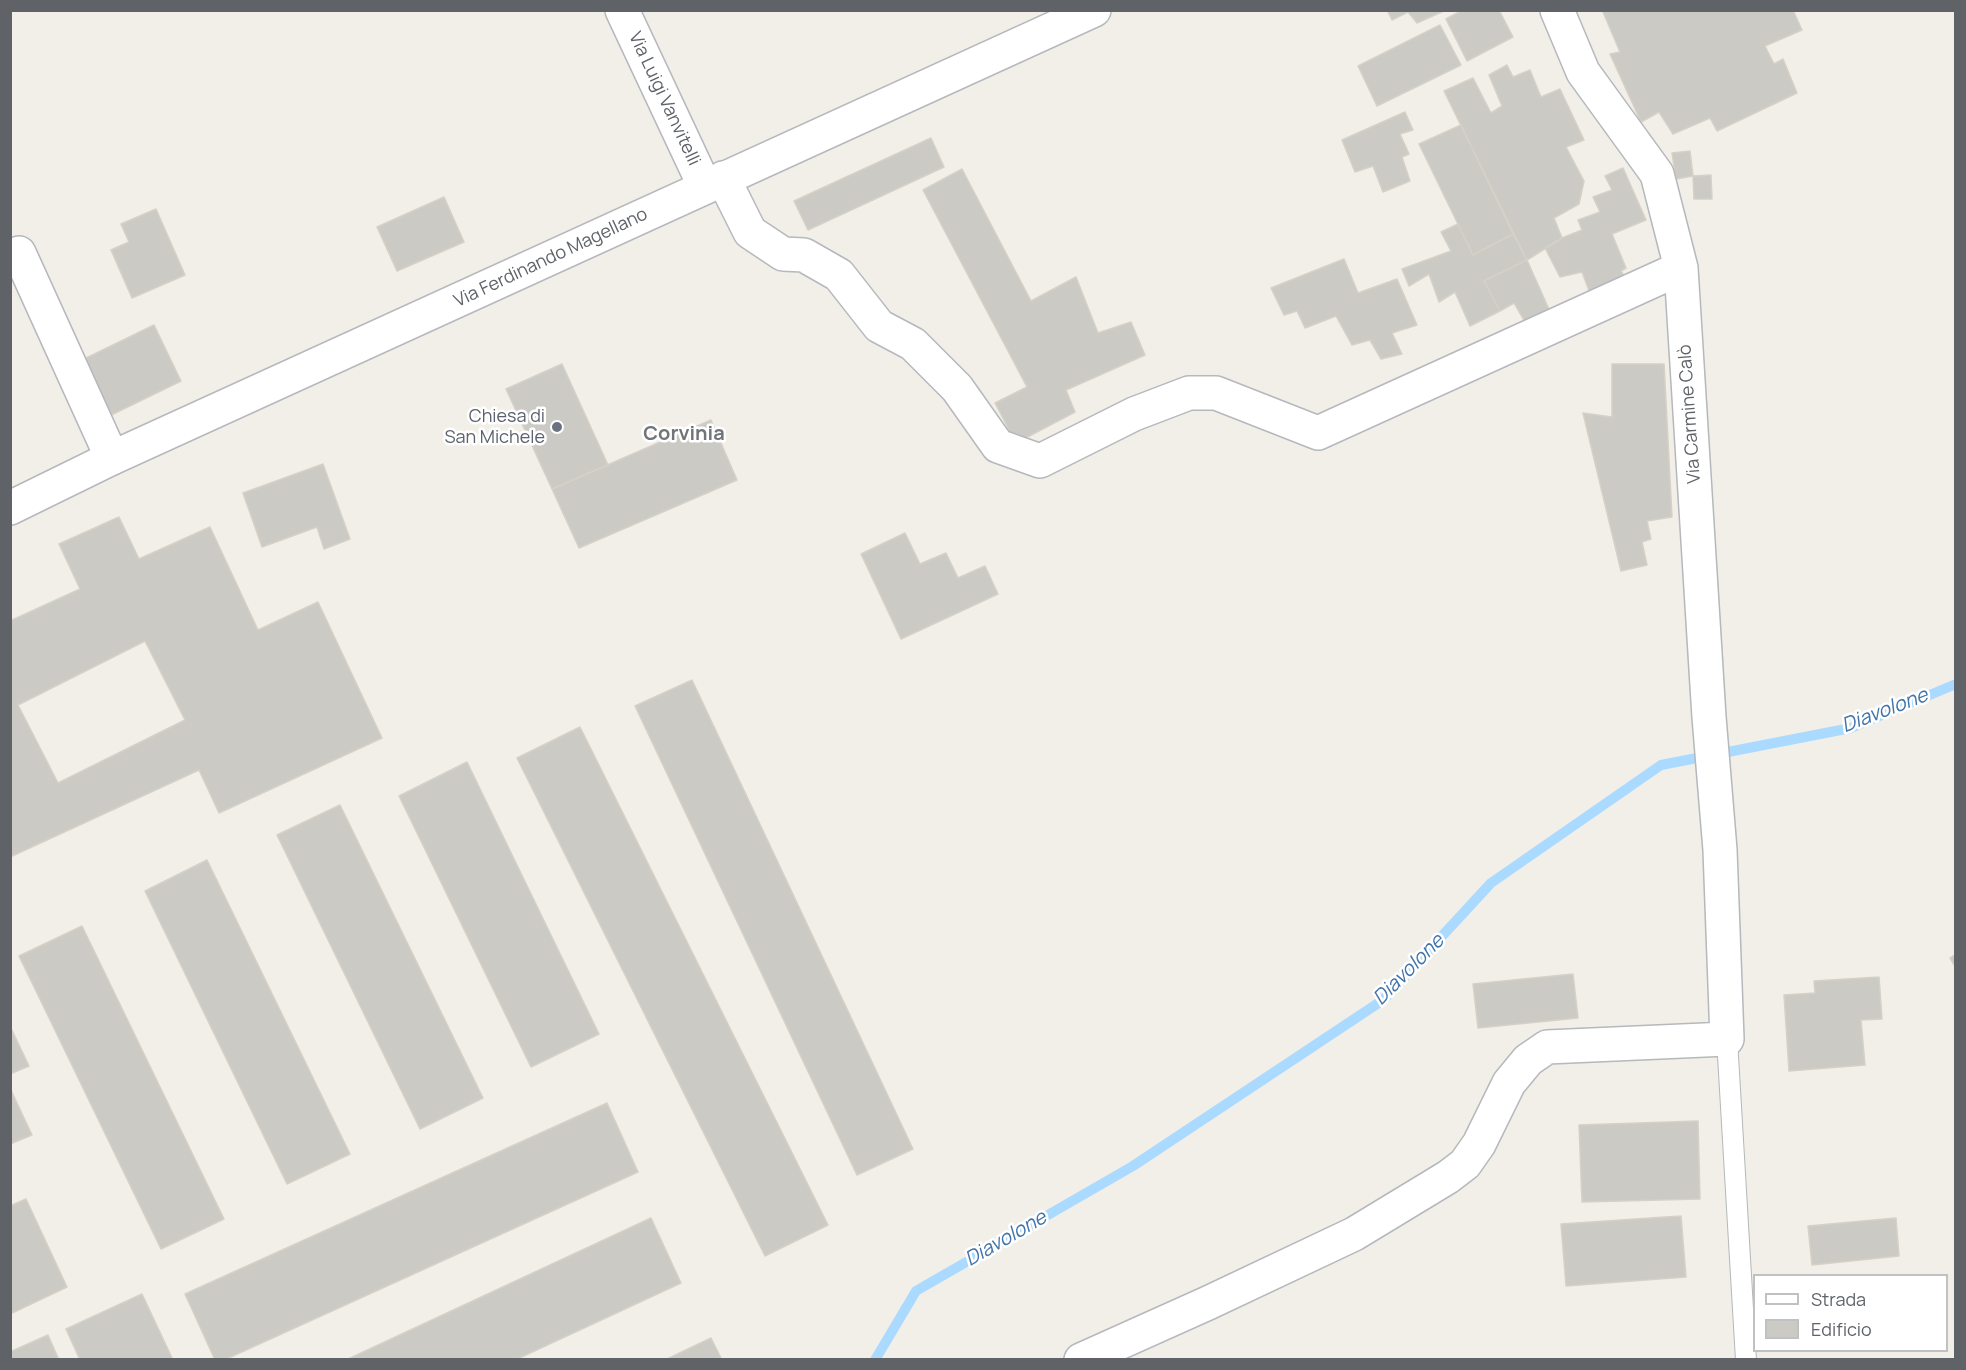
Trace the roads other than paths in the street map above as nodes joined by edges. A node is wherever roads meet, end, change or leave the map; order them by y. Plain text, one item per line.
1 (622, 10) edge
2 (1094, 10) edge
3 (1557, 10) edge
4 (714, 183) junction
5 (19, 253) dead end
6 (1681, 268) junction
7 (112, 458) junction
8 (10, 508) edge
9 (1727, 1039) junction
10 (1081, 1359) edge
11 (1746, 1359) edge

1 - 4 street, Via Luigi Vanvitelli
2 - 4 street, Via Ferdinando Magellano
3 - 6 street, Via Carmine Calò
4 - 6 street, Via Luigi Vanvitelli
4 - 7 street, Via Ferdinando Magellano
5 - 7 street
6 - 9 street, Via Carmine Calò
7 - 8 street, Via Ferdinando Magellano
9 - 10 street
9 - 11 lane

